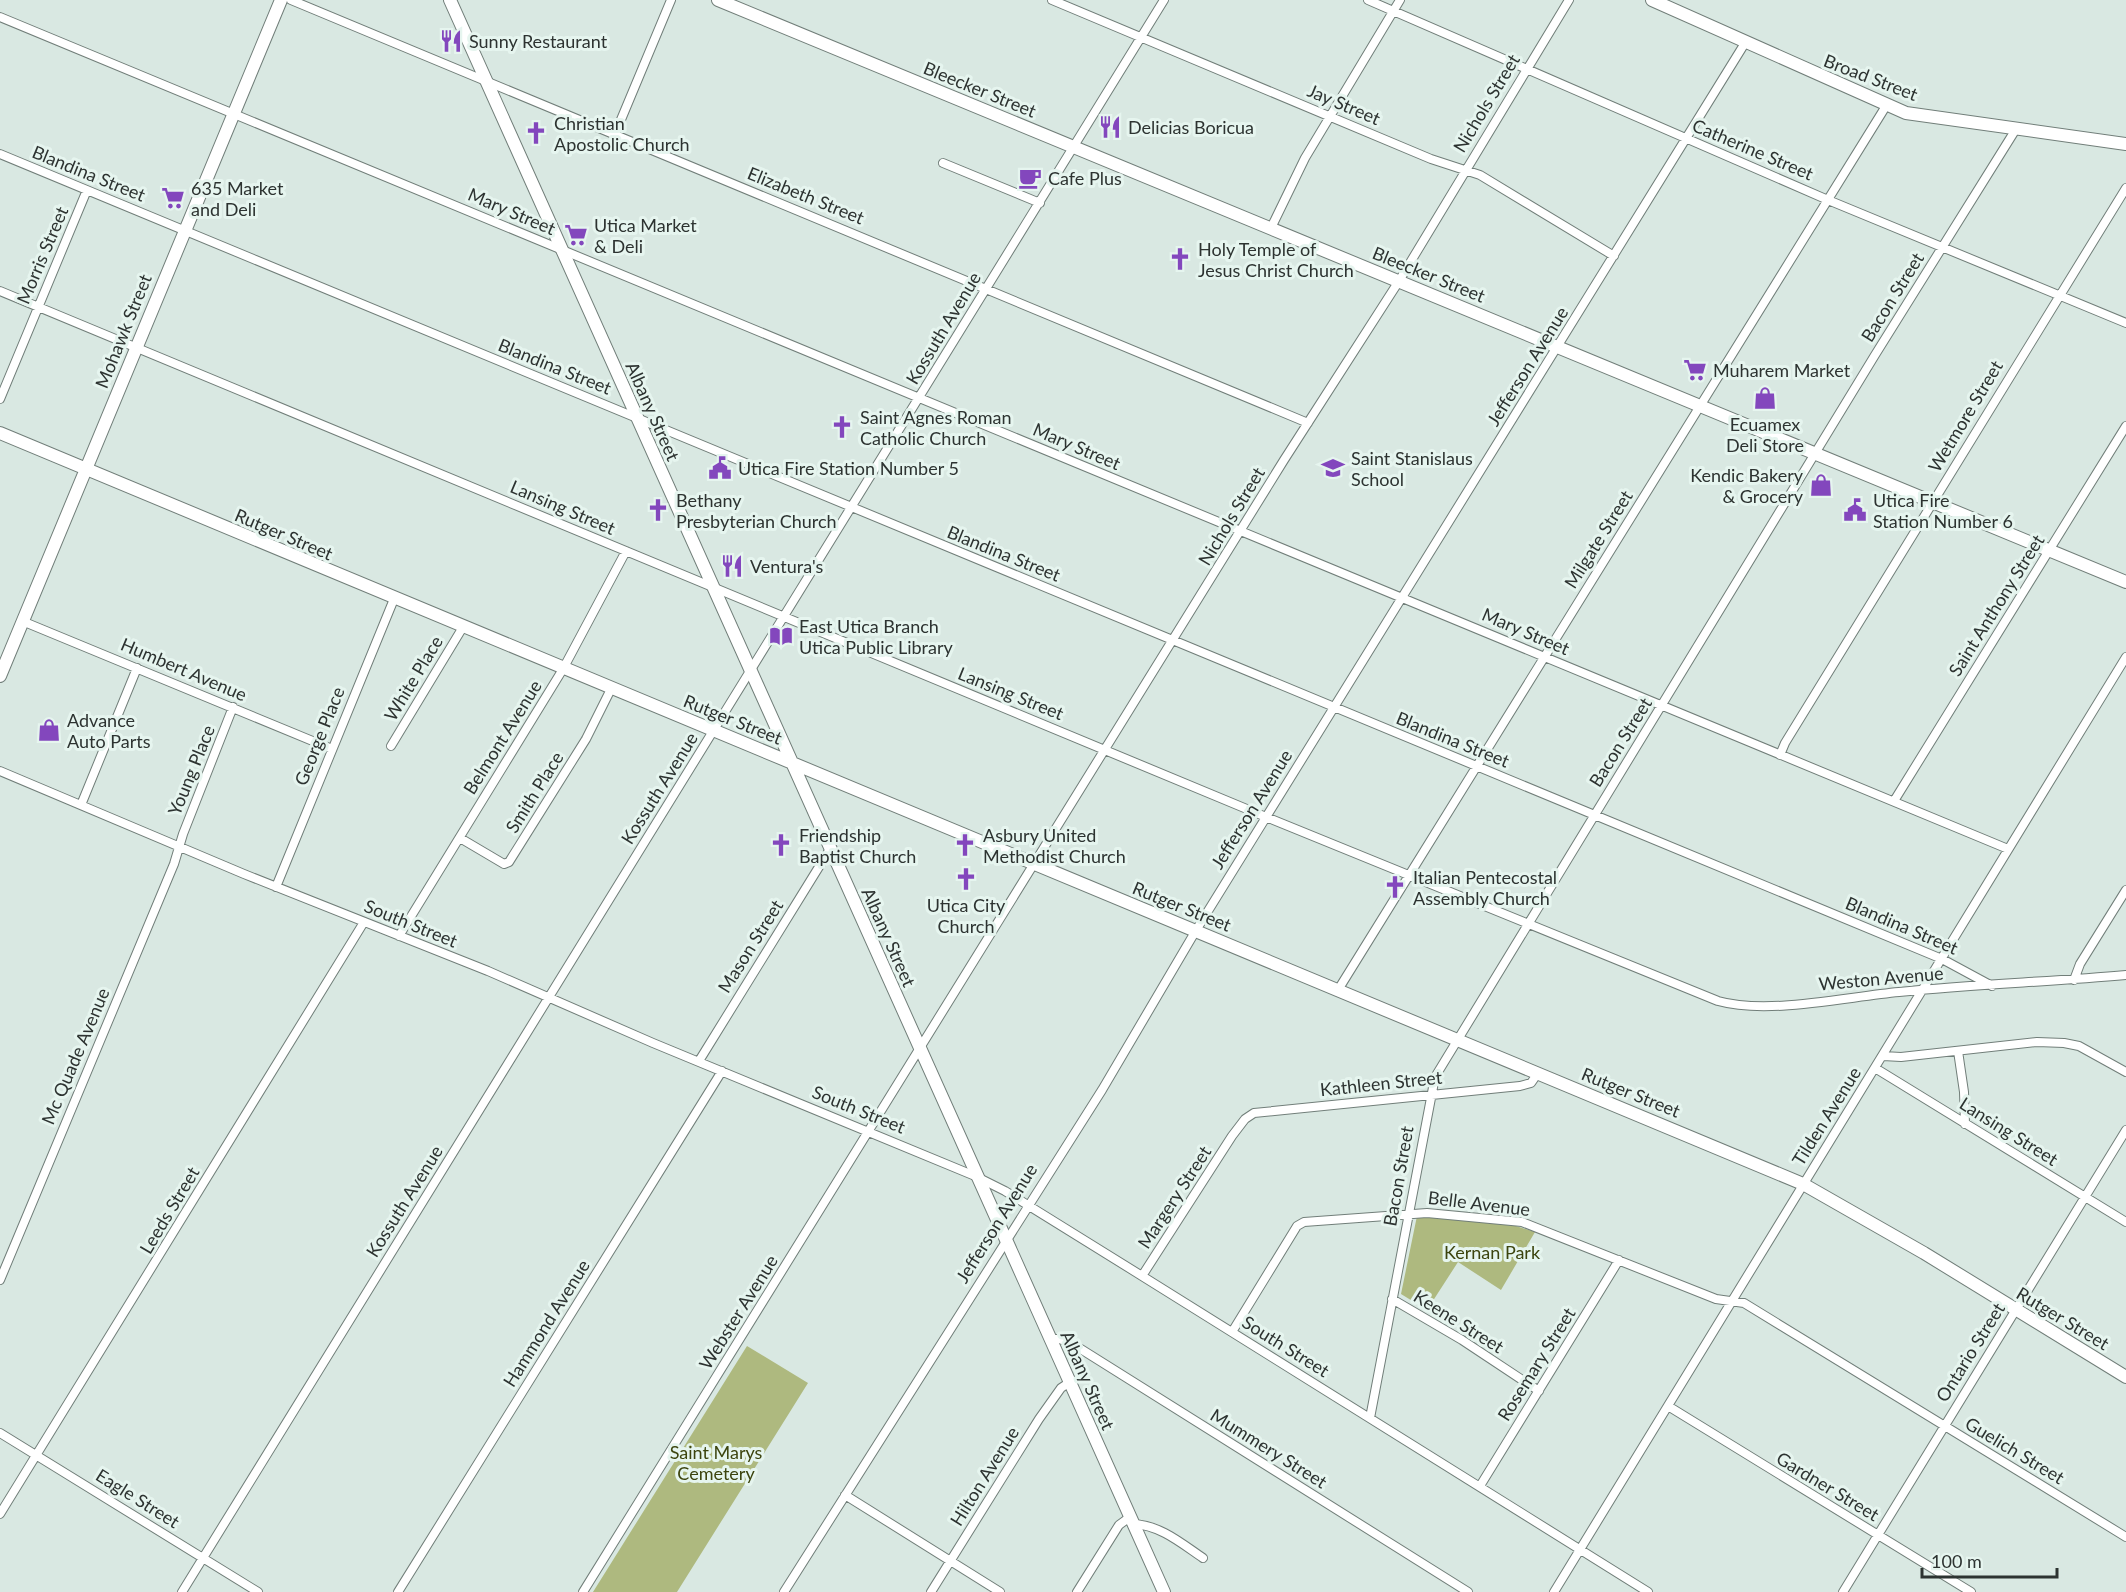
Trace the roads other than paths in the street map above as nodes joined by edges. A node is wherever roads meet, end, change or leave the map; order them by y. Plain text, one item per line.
1 (281, 0) edge
2 (291, 0) edge
3 (450, 0) edge
4 (671, 0) edge
5 (718, 0) edge
6 (1052, 0) edge
7 (1164, 0) edge
8 (1368, 0) edge
9 (1400, 0) edge
10 (1569, 0) edge
11 (1652, 0) edge
12 (1393, 10) junction
13 (0, 17) edge
14 (1141, 37) junction
15 (1745, 43) junction
16 (1527, 68) junction
17 (486, 82) junction
18 (1886, 106) junction
19 (236, 114) junction
20 (1329, 116) junction
21 (2016, 129) junction
22 (615, 135) junction
23 (1686, 139) junction
24 (2126, 144) edge
25 (1074, 147) junction
26 (0, 154) edge
27 (943, 163) dead end
28 (1465, 169) junction
29 (2126, 188) edge
30 (87, 190) junction
31 (1828, 200) junction
32 (1040, 203) junction
33 (1271, 228) junction
34 (186, 231) junction
35 (1943, 248) junction
36 (560, 249) junction
37 (1614, 256) junction
38 (1399, 280) junction
39 (986, 288) junction
40 (0, 291) edge
41 (2058, 295) junction
42 (38, 306) junction
43 (2126, 323) edge
44 (1558, 346) junction
45 (136, 347) junction
46 (920, 398) junction
47 (0, 399) edge
48 (1701, 406) junction
49 (638, 418) junction
50 (1308, 423) junction
51 (2126, 426) edge
52 (0, 433) edge
53 (1817, 454) junction
54 (85, 471) junction
55 (1932, 502) junction
56 (852, 508) junction
57 (1241, 532) junction
58 (2049, 550) junction
59 (626, 551) junction
60 (2126, 582) edge
61 (715, 588) junction
62 (394, 598) junction
63 (1402, 598) junction
64 (783, 617) junction
65 (22, 621) junction
66 (463, 627) junction
67 (1174, 641) junction
68 (1545, 657) junction
69 (2126, 657) edge
70 (137, 668) junction
71 (563, 669) junction
72 (751, 670) junction
73 (0, 676) edge
74 (610, 689) junction
75 (1662, 706) junction
76 (233, 707) junction
77 (1334, 708) junction
78 (714, 731) junction
79 (391, 746) dead end
80 (332, 749) junction
81 (1107, 750) junction
82 (1780, 755) junction
83 (791, 763) junction
84 (1477, 767) junction
85 (0, 771) edge
86 (1894, 801) junction
87 (81, 805) junction
88 (1594, 815) junction
89 (1266, 817) junction
90 (460, 838) junction
91 (180, 845) junction
92 (830, 849) junction
93 (2008, 849) junction
94 (1035, 865) junction
95 (1409, 875) junction
96 (276, 887) junction
97 (2126, 890) edge
98 (364, 922) junction
99 (1528, 924) junction
100 (1196, 932) junction
101 (399, 936) junction
102 (1942, 959) junction
103 (2126, 975) edge
104 (2074, 980) junction
105 (1679, 985) joint
106 (1993, 987) junction
107 (1338, 990) junction
108 (1923, 990) junction
109 (549, 998) junction
110 (1458, 1040) junction
111 (919, 1049) junction
112 (1958, 1051) junction
113 (1883, 1056) junction
114 (699, 1061) junction
115 (1875, 1068) junction
116 (722, 1071) junction
117 (2126, 1072) edge
118 (1538, 1073) junction
119 (1430, 1095) junction
120 (1965, 1124) junction
121 (2126, 1130) edge
122 (869, 1131) junction
123 (1232, 1136) joint
124 (975, 1176) junction
125 (1803, 1184) junction
126 (2085, 1197) junction
127 (1027, 1205) junction
128 (1408, 1213) junction
129 (2126, 1222) edge
130 (1004, 1240) junction
131 (1619, 1260) junction
132 (1142, 1276) junction
133 (0, 1280) edge
134 (1392, 1299) junction
135 (1733, 1301) junction
136 (2015, 1311) junction
137 (1232, 1332) junction
138 (1050, 1339) junction
139 (2126, 1377) edge
140 (1070, 1382) junction
141 (1539, 1391) junction
142 (1668, 1406) junction
143 (1370, 1418) junction
144 (1944, 1426) junction
145 (0, 1433) edge
146 (36, 1456) junction
147 (1480, 1486) junction
148 (845, 1495) junction
149 (0, 1514) edge
150 (1131, 1520) junction
151 (1877, 1535) junction
152 (2126, 1537) edge
153 (1580, 1550) junction
154 (204, 1558) junction
155 (1203, 1558) dead end
156 (950, 1561) junction
157 (182, 1592) edge
158 (258, 1592) edge
159 (398, 1592) edge
160 (583, 1592) edge
161 (784, 1592) edge
162 (931, 1592) edge
163 (1000, 1592) edge
164 (1077, 1592) edge
165 (1164, 1592) edge
166 (1468, 1592) edge
167 (1554, 1592) edge
168 (1648, 1592) edge
169 (1842, 1592) edge
170 (1971, 1592) edge

1 - 19 street, Mohawk Street
2 - 17 street, Elizabeth Street
3 - 17 street, Albany Street
4 - 22 street
5 - 25 street, Bleecker Street
6 - 14 street, Jay Street
7 - 14 street, Kossuth Avenue
8 - 12 street, Catherine Street
9 - 12 street
10 - 16 street, Nichols Street
11 - 15 street, Broad Street
12 - 16 street, Catherine Street
12 - 20 street
13 - 19 street, Mary Street
14 - 20 street, Jay Street
14 - 25 street, Kossuth Avenue
15 - 18 street, Broad Street
15 - 23 street, Jefferson Avenue
16 - 23 street, Catherine Street
16 - 28 street, Nichols Street
17 - 22 street, Elizabeth Street
17 - 36 street, Albany Street
18 - 21 street, Broad Street
18 - 31 street, Milgate Street
19 - 34 street, Mohawk Street
19 - 36 street, Mary Street
20 - 28 street, Jay Street
20 - 33 street
21 - 24 street, Broad Street
21 - 35 street, Bacon Street
22 - 39 street, Elizabeth Street
23 - 31 street, Catherine Street
23 - 37 street, Jefferson Avenue
25 - 32 street, Kossuth Avenue
25 - 33 street, Bleecker Street
26 - 30 street, Blandina Street
27 - 32 street
28 - 37 street, Jay Street
28 - 38 street, Nichols Street
29 - 41 street, Wetmore Street
30 - 34 street, Blandina Street
30 - 42 street, Morris Street
31 - 35 street, Catherine Street
31 - 48 street, Milgate Street
32 - 39 street, Kossuth Avenue
33 - 38 street, Bleecker Street
34 - 45 street, Mohawk Street
34 - 49 street, Blandina Street
35 - 41 street, Catherine Street
35 - 53 street, Bacon Street
36 - 46 street, Mary Street
36 - 49 street, Albany Street
37 - 44 street, Jefferson Avenue
38 - 44 street, Bleecker Street
38 - 50 street, Nichols Street
39 - 46 street, Kossuth Avenue
39 - 50 street, Elizabeth Street
40 - 42 street, Lansing Street
41 - 43 street, Catherine Street
41 - 55 street, Wetmore Street
42 - 45 street, Lansing Street
42 - 47 street, Morris Street
44 - 48 street, Bleecker Street
44 - 63 street, Jefferson Avenue
45 - 54 street, Mohawk Street
45 - 59 street, Lansing Street
46 - 56 street, Kossuth Avenue
46 - 57 street, Mary Street
48 - 53 street, Bleecker Street
48 - 68 street, Milgate Street
49 - 56 street, Blandina Street
49 - 61 street, Albany Street
50 - 57 street, Nichols Street
51 - 58 street, Saint Anthony Street
52 - 54 street, Rutger Street
53 - 55 street, Bleecker Street
53 - 75 street, Bacon Street
54 - 62 street, Rutger Street
54 - 65 street, Mohawk Street
55 - 58 street, Bleecker Street
55 - 82 street, Wetmore Street
56 - 64 street, Kossuth Avenue
56 - 67 street, Blandina Street
57 - 63 street, Mary Street
57 - 67 street, Nichols Street
58 - 60 street, Bleecker Street
58 - 86 street, Saint Anthony Street
59 - 61 street, Lansing Street
59 - 71 street, Belmont Avenue
61 - 64 street, Lansing Street
61 - 72 street, Albany Street
62 - 66 street, Rutger Street
62 - 80 street, George Place
63 - 68 street, Mary Street
63 - 77 street, Jefferson Avenue
64 - 72 street, Kossuth Avenue
64 - 81 street, Lansing Street
65 - 70 street, Humbert Avenue
65 - 73 street, Mohawk Street
66 - 71 street, Rutger Street
66 - 79 street, White Place
67 - 77 street, Blandina Street
67 - 81 street, Nichols Street
68 - 75 street, Mary Street
68 - 84 street, Milgate Street
69 - 93 street, Tilden Avenue
70 - 76 street, Humbert Avenue
70 - 87 street
71 - 74 street, Rutger Street
71 - 90 street, Belmont Avenue
72 - 78 street, Kossuth Avenue
72 - 83 street, Albany Street
74 - 78 street, Rutger Street
74 - 90 street, Smith Place
75 - 82 street, Mary Street
75 - 88 street, Bacon Street
76 - 80 street, Humbert Avenue
76 - 91 street, Young Place
77 - 84 street, Blandina Street
77 - 89 street, Jefferson Avenue
78 - 83 street, Rutger Street
78 - 109 street, Kossuth Avenue
80 - 96 street, George Place
81 - 89 street, Lansing Street
81 - 94 street, Nichols Street
82 - 86 street, Mary Street
83 - 92 street, Albany Street
83 - 94 street, Rutger Street
84 - 88 street, Blandina Street
84 - 95 street, Milgate Street
85 - 87 street, South Street
86 - 93 street, Mary Street
87 - 91 street, South Street
88 - 99 street, Bacon Street
88 - 102 street, Blandina Street
89 - 95 street, Lansing Street
89 - 100 street, Jefferson Avenue
90 - 101 street, Belmont Avenue
91 - 96 street, South Street
91 - 133 street, Mc Quade Avenue
92 - 111 street, Albany Street
92 - 114 street, Mason Street
93 - 102 street, Tilden Avenue
94 - 100 street, Rutger Street
94 - 111 street, Nichols Street
95 - 99 street, Lansing Street
95 - 107 street, Milgate Street
96 - 98 street, South Street
97 - 104 street
98 - 101 street, South Street
98 - 146 street, Leeds Street
99 - 105 street, Lansing Street
99 - 110 street, Bacon Street
100 - 107 street, Rutger Street
100 - 127 street, Jefferson Avenue
101 - 109 street, South Street
102 - 106 street, Blandina Street
102 - 108 street, Tilden Avenue
103 - 104 street, Weston Avenue
104 - 106 street, Weston Avenue
105 - 108 street, Weston Avenue
106 - 108 street, Weston Avenue
107 - 110 street, Rutger Street
108 - 113 street, Tilden Avenue
109 - 114 street, South Street
109 - 154 street, Kossuth Avenue
110 - 118 street, Rutger Street
110 - 119 street, Bacon Street
111 - 122 street, Webster Avenue
111 - 124 street, Albany Street
112 - 113 street
112 - 117 street
112 - 120 street
113 - 115 street, Tilden Avenue
114 - 116 street, South Street
115 - 120 street, Lansing Street
115 - 125 street, Tilden Avenue
116 - 122 street, South Street
116 - 159 street, Hammond Avenue
118 - 119 street, Kathleen Street
118 - 125 street, Rutger Street
119 - 123 street, Kathleen Street
119 - 128 street, Bacon Street
120 - 126 street, Lansing Street
121 - 126 street, Ontario Street
122 - 124 street, South Street
122 - 160 street, Webster Avenue
123 - 132 street, Margery Street
124 - 127 street, South Street
124 - 130 street, Albany Street
125 - 135 street, Tilden Avenue
125 - 136 street, Rutger Street
126 - 129 street, Lansing Street
126 - 136 street, Ontario Street
127 - 130 street, Jefferson Avenue
127 - 132 street, South Street
128 - 131 street, Belle Avenue
128 - 134 street, Bacon Street
128 - 137 street, Belle Avenue
130 - 138 street, Albany Street
130 - 148 street, Jefferson Avenue
131 - 135 street, Belle Avenue
131 - 141 street, Rosemary Street
132 - 137 street, South Street
134 - 141 street, Keene Street
134 - 143 street, Bacon Street
135 - 142 street, Tilden Avenue
135 - 144 street, Guelich Street
136 - 139 street, Rutger Street
136 - 144 street, Ontario Street
137 - 143 street, South Street
138 - 140 street, Albany Street
138 - 166 street, Mummery Street
140 - 150 street, Albany Street
140 - 156 street, Hilton Avenue
141 - 147 street, Rosemary Street
142 - 151 street, Gardner Street
142 - 153 street, Tilden Avenue
143 - 147 street, South Street
144 - 151 street, Ontario Street
144 - 152 street, Guelich Street
145 - 146 street, Eagle Street
146 - 149 street, Leeds Street
146 - 154 street, Eagle Street
147 - 153 street, South Street
148 - 156 street
148 - 161 street, Jefferson Avenue
150 - 155 street
150 - 164 street
150 - 165 street, Albany Street
151 - 169 street, Ontario Street
151 - 170 street, Gardner Street
153 - 167 street, Tilden Avenue
153 - 168 street, South Street
154 - 157 street, Kossuth Avenue
154 - 158 street, Eagle Street
156 - 162 street, Hilton Avenue
156 - 163 street

